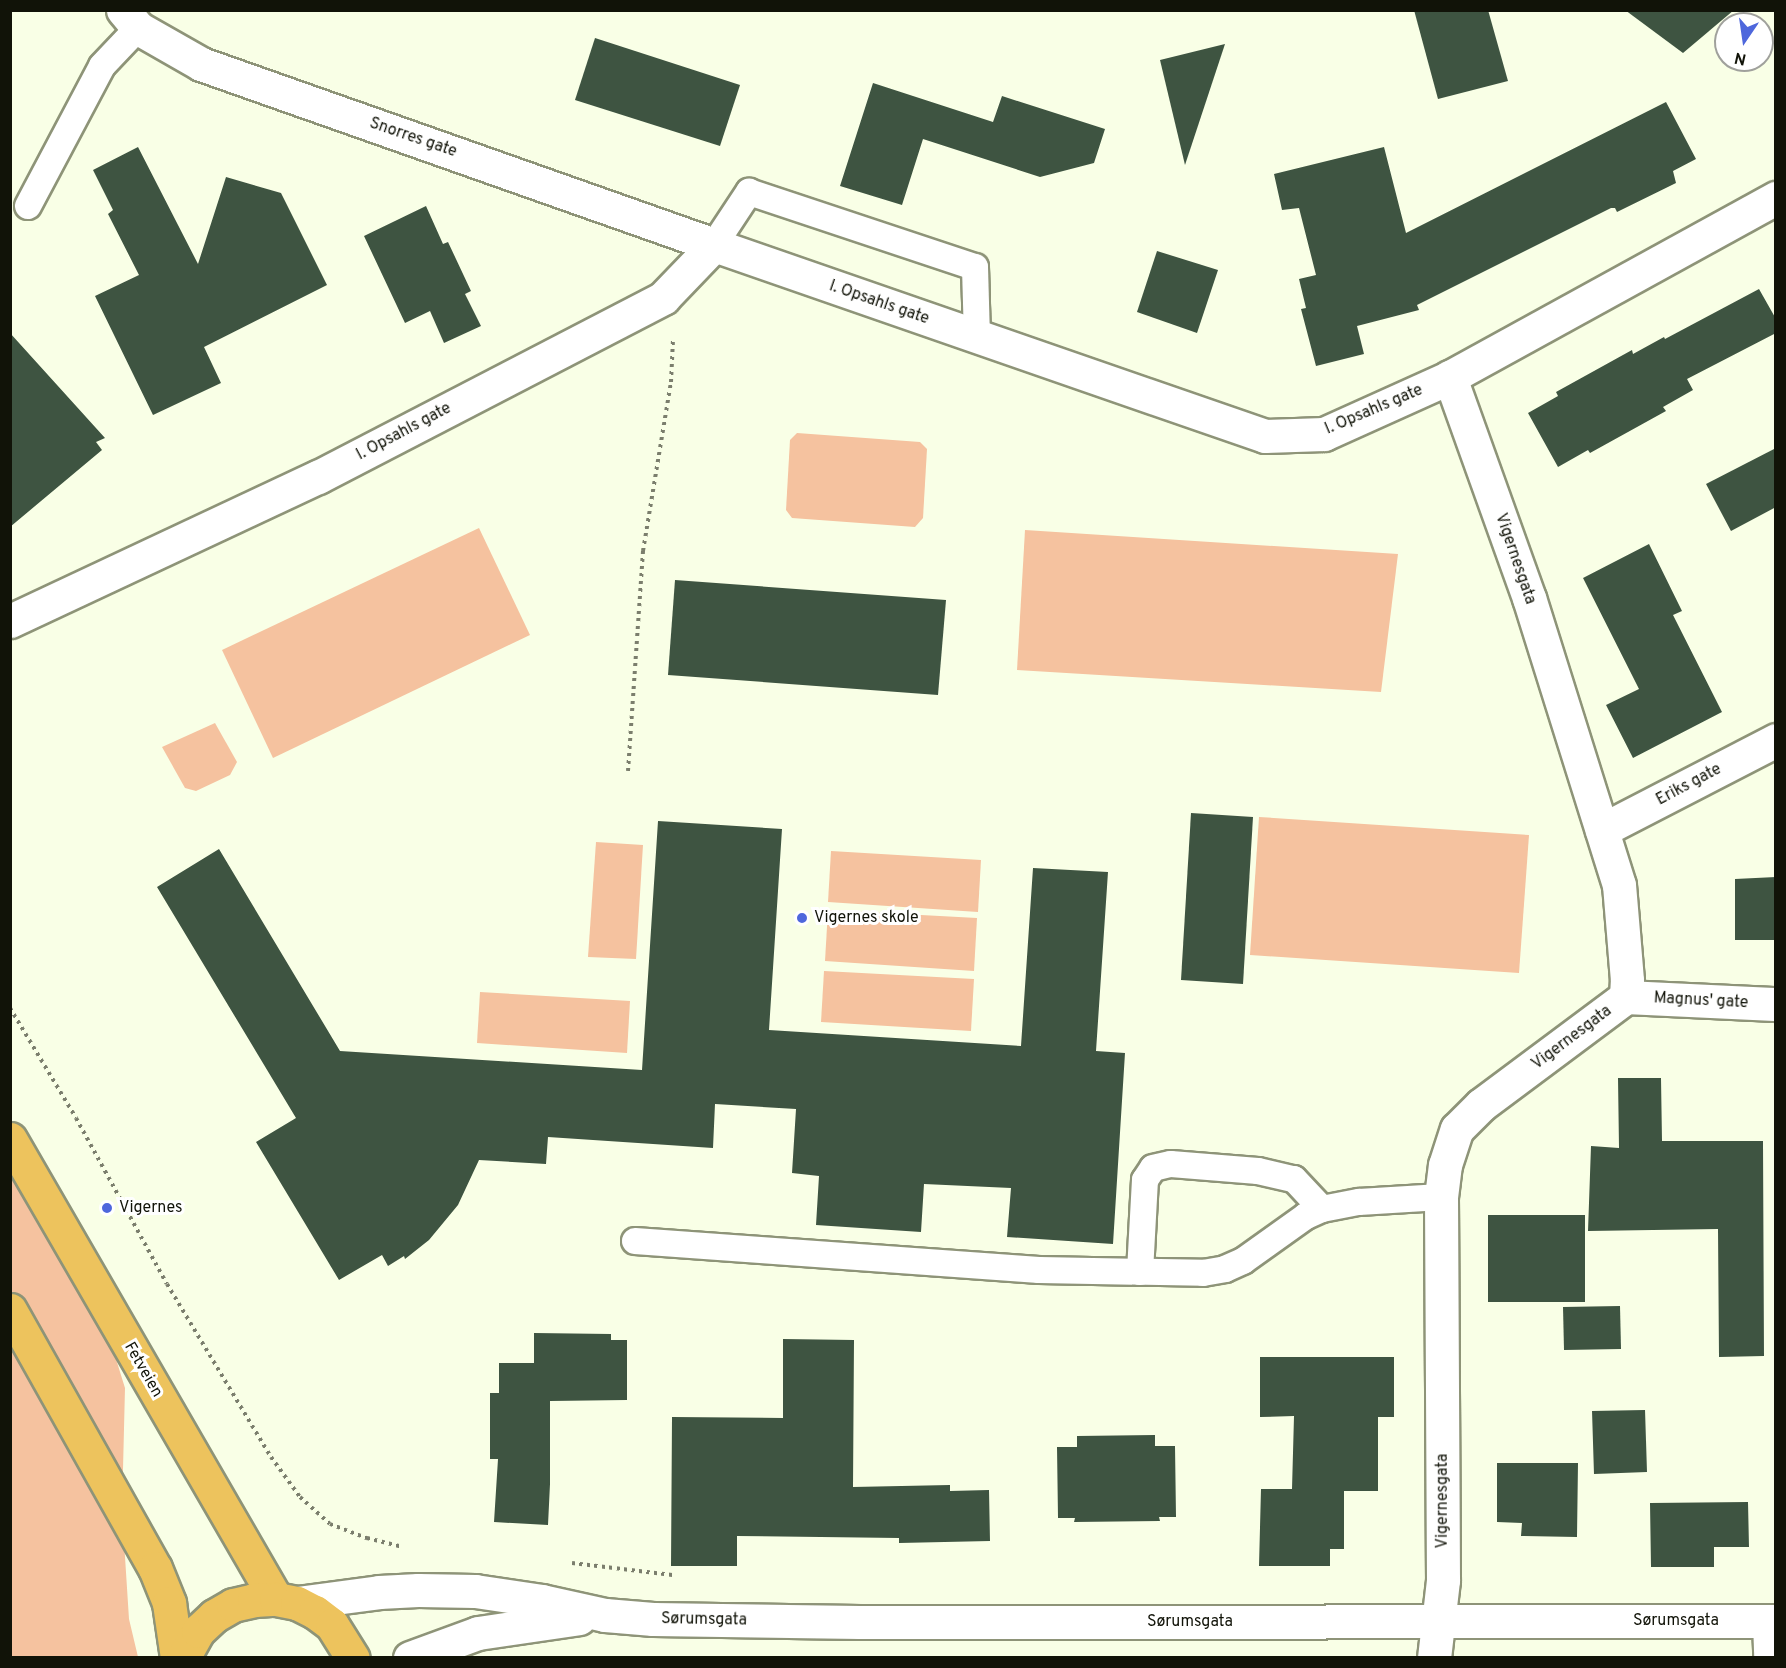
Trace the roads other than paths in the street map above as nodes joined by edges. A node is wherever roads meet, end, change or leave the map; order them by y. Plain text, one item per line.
1 (130, 19) edge
2 (1776, 198) edge
3 (28, 206) dead end
4 (714, 245) junction
5 (977, 337) junction
6 (1450, 377) junction
7 (10, 621) edge
8 (1776, 740) edge
9 (1602, 830) junction
10 (1626, 997) junction
11 (1776, 1004) edge
12 (10, 1139) edge
13 (1441, 1197) junction
14 (1322, 1209) junction
15 (635, 1241) dead end
16 (1140, 1272) junction
17 (10, 1310) edge
18 (286, 1601) junction
19 (605, 1615) junction
20 (1771, 1621) edge
21 (1438, 1622) junction
22 (177, 1658) edge
23 (183, 1658) edge
24 (353, 1658) edge
25 (410, 1658) edge
26 (1434, 1658) edge
27 (1767, 1658) edge

1 - 3 lane
1 - 4 street, Snorres gate
2 - 6 street, I. Opsahls gate
4 - 5 street, I. Opsahls gate
4 - 5 lane
4 - 7 street, I. Opsahls gate
5 - 6 street, I. Opsahls gate
6 - 9 street, Vigernesgata
8 - 9 street, Eriks gate
9 - 10 street, Vigernesgata
10 - 11 street, Magnus' gate
10 - 13 street, Vigernesgata
12 - 18 highway, Fetveien
13 - 14 lane
13 - 21 street, Vigernesgata
14 - 16 lane
14 - 16 lane
15 - 16 lane
17 - 22 highway
18 - 19 street, Sørumsgata
18 - 23 highway
18 - 24 highway
19 - 21 street, Sørumsgata
19 - 25 street, Sørumsgata
20 - 21 street, Sørumsgata
20 - 27 lane
21 - 26 street, Vigernesgata

